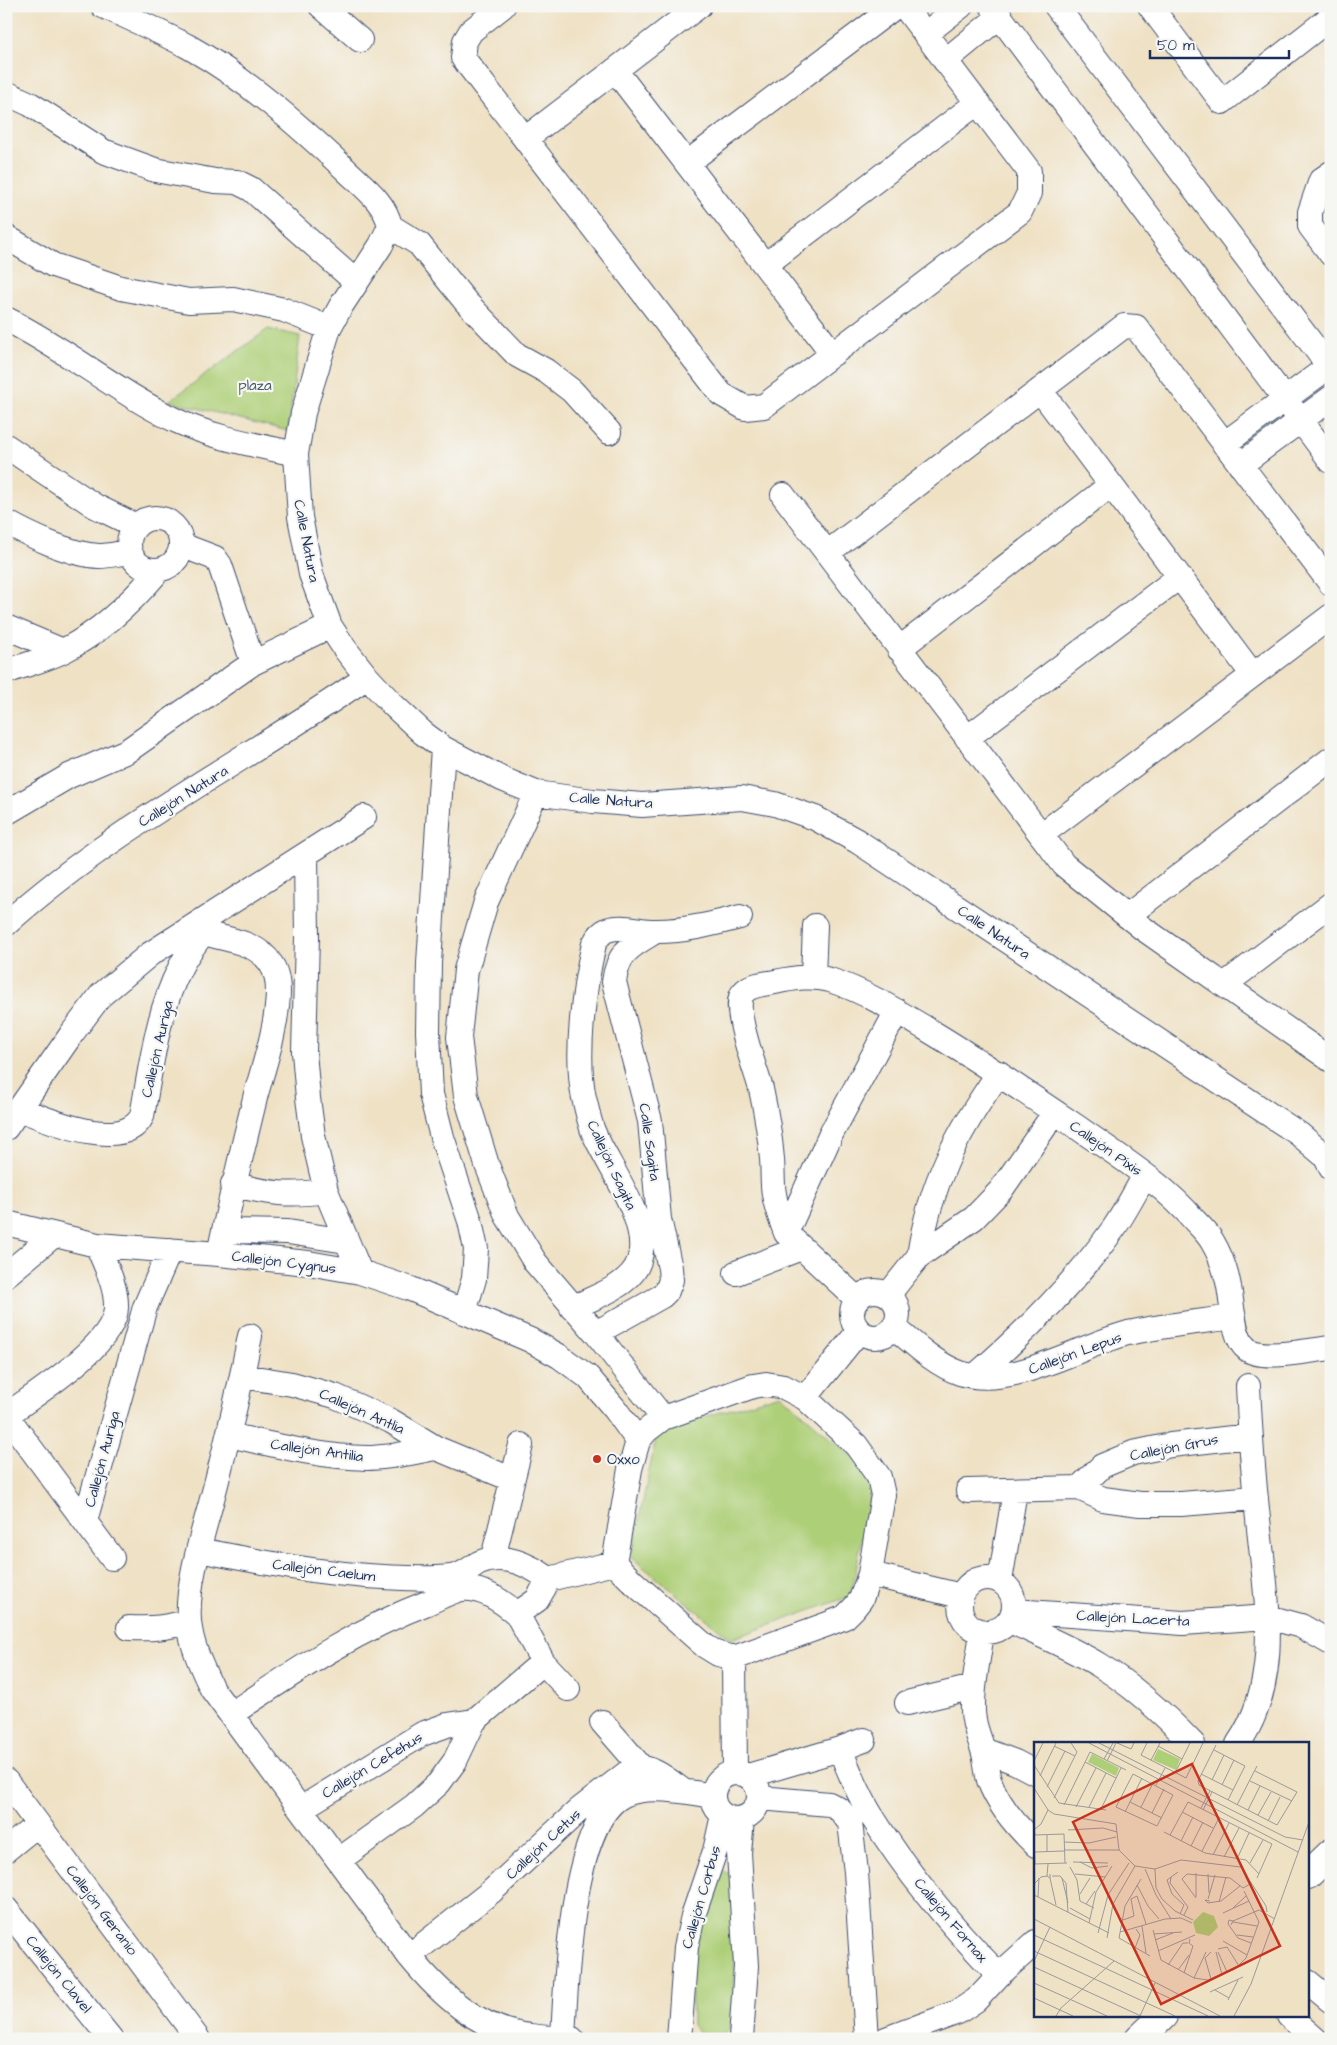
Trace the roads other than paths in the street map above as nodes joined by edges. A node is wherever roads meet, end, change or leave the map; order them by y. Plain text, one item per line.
1 (103, 6) edge
2 (321, 6) edge
3 (503, 6) edge
4 (699, 6) edge
5 (896, 6) edge
6 (904, 6) edge
7 (961, 6) edge
8 (1056, 6) edge
9 (1151, 7) edge
10 (996, 11) edge
11 (1331, 17) edge
12 (925, 34) junction
13 (360, 40) dead end
14 (945, 61) junction
15 (615, 70) junction
16 (6, 93) edge
17 (977, 103) junction
18 (525, 139) junction
19 (687, 163) junction
20 (1331, 173) edge
21 (390, 226) junction
22 (6, 237) edge
23 (1331, 254) edge
24 (765, 265) junction
25 (356, 282) junction
26 (6, 319) edge
27 (329, 328) junction
28 (833, 354) junction
29 (1330, 367) edge
30 (1040, 390) junction
31 (1331, 398) edge
32 (1285, 400) junction
33 (1300, 421) junction
34 (609, 432) dead end
35 (1224, 444) junction
36 (6, 446) edge
37 (296, 454) junction
38 (1331, 462) edge
39 (1240, 465) junction
40 (1111, 486) junction
41 (783, 495) dead end
42 (6, 522) edge
43 (136, 526) junction
44 (181, 545) junction
45 (130, 552) junction
46 (827, 553) junction
47 (159, 570) junction
48 (1179, 576) junction
49 (1331, 584) edge
50 (1331, 616) edge
51 (330, 626) junction
52 (6, 627) edge
53 (899, 649) junction
54 (63, 651) junction
55 (252, 663) junction
56 (6, 672) edge
57 (1253, 675) junction
58 (367, 677) junction
59 (967, 738) junction
60 (443, 748) junction
61 (1331, 759) edge
62 (536, 793) junction
63 (6, 813) edge
64 (364, 817) dead end
65 (1041, 835) junction
66 (306, 855) junction
67 (1331, 904) edge
68 (1127, 916) junction
69 (740, 917) dead end
70 (6, 924) edge
71 (815, 926) dead end
72 (197, 930) junction
73 (656, 932) junction
74 (813, 977) junction
75 (614, 982) junction
76 (1224, 985) junction
77 (587, 986) junction
78 (897, 1011) junction
79 (1330, 1057) edge
80 (999, 1074) junction
81 (1055, 1112) junction
82 (13, 1118) edge
83 (1331, 1168) edge
84 (1145, 1175) junction
85 (233, 1184) junction
86 (326, 1191) junction
87 (648, 1220) junction
88 (6, 1223) edge
89 (224, 1230) junction
90 (54, 1235) junction
91 (794, 1240) junction
92 (346, 1241) junction
93 (97, 1246) junction
94 (170, 1250) junction
95 (219, 1254) junction
96 (919, 1256) junction
97 (360, 1272) junction
98 (736, 1274) dead end
99 (6, 1275) edge
100 (888, 1295) junction
101 (857, 1299) junction
102 (572, 1308) junction
103 (464, 1312) junction
104 (894, 1327) junction
105 (859, 1331) junction
106 (596, 1333) junction
107 (250, 1336) dead end
108 (1239, 1341) junction
109 (1331, 1348) edge
110 (242, 1376) junction
111 (974, 1376) junction
112 (1248, 1386) dead end
113 (805, 1398) junction
114 (6, 1415) edge
115 (663, 1418) junction
116 (229, 1435) junction
117 (1250, 1436) junction
118 (638, 1441) junction
119 (521, 1445) dead end
120 (436, 1448) junction
121 (511, 1479) junction
122 (1079, 1488) junction
123 (968, 1491) dead end
124 (1016, 1491) junction
125 (1256, 1498) junction
126 (85, 1521) junction
127 (199, 1550) junction
128 (112, 1558) dead end
129 (492, 1558) junction
130 (614, 1563) junction
131 (870, 1574) junction
132 (550, 1579) junction
133 (1000, 1581) junction
134 (460, 1582) junction
135 (961, 1596) junction
136 (517, 1614) junction
137 (1012, 1616) junction
138 (1268, 1617) junction
139 (189, 1621) junction
140 (129, 1628) dead end
141 (982, 1632) junction
142 (1331, 1643) edge
143 (734, 1658) junction
144 (543, 1662) junction
145 (974, 1687) junction
146 (568, 1689) dead end
147 (907, 1703) dead end
148 (232, 1714) junction
149 (474, 1721) junction
150 (602, 1722) dead end
151 (864, 1740) dead end
152 (1191, 1742) edge
153 (1239, 1742) edge
154 (840, 1749) junction
155 (983, 1750) junction
156 (641, 1767) junction
157 (1034, 1772) edge
158 (742, 1775) junction
159 (6, 1781) edge
160 (683, 1791) junction
161 (609, 1795) junction
162 (760, 1798) junction
163 (302, 1808) junction
164 (726, 1810) junction
165 (38, 1824) junction
166 (1034, 1843) edge
167 (6, 1850) edge
168 (1331, 1853) edge
169 (339, 1860) junction
170 (709, 1870) junction
171 (1310, 1873) edge
172 (740, 1878) junction
173 (6, 1909) edge
174 (1034, 1944) edge
175 (409, 1956) junction
176 (999, 1975) junction
177 (1310, 1984) edge
178 (1331, 2001) edge
179 (1161, 2018) edge
180 (1291, 2018) edge
181 (913, 2035) edge
182 (563, 2038) edge
183 (111, 2039) edge
184 (198, 2039) edge
185 (572, 2039) edge
186 (679, 2039) edge
187 (741, 2039) edge
188 (867, 2039) edge
189 (886, 2039) edge
190 (1139, 2039) edge
191 (1315, 2039) edge

1 - 21 street
2 - 13 street
3 - 18 street
4 - 15 street
5 - 19 street
6 - 12 street
7 - 12 street
8 - 29 street
9 - 11 street
10 - 14 street
10 - 32 street
12 - 14 street
14 - 17 street
15 - 18 street
15 - 19 street
16 - 25 street
17 - 24 street
17 - 28 street
18 - 28 street
19 - 24 street
20 - 23 street
21 - 25 street, Calle Natura
21 - 34 street
22 - 27 street
24 - 28 street
25 - 27 street, Calle Natura
26 - 37 street
27 - 37 street, Calle Natura
29 - 32 street
30 - 35 street
30 - 40 street
30 - 46 street
31 - 33 street
32 - 33 street
32 - 35 street
33 - 38 street
33 - 39 street
35 - 39 street
36 - 43 street
37 - 51 street, Calle Natura
39 - 49 street
40 - 48 street
40 - 53 street
41 - 46 street
42 - 45 street
43 - 44 street
43 - 45 street
44 - 47 street
44 - 55 street
45 - 47 street
46 - 53 street
47 - 54 street
48 - 57 street
48 - 59 street
50 - 57 street
51 - 55 street
51 - 58 street, Calle Natura
52 - 54 street
53 - 59 street
54 - 56 street
55 - 63 street
57 - 65 street
58 - 60 street, Calle Natura
58 - 70 street, Callejón Natura
59 - 65 street
60 - 62 street, Calle Natura
60 - 103 street
61 - 68 street
62 - 83 street, Calle Natura
62 - 102 street
64 - 66 street, Callejón Auriga
65 - 68 street
66 - 72 street, Callejón Auriga
66 - 86 street
67 - 76 street
68 - 76 street
69 - 73 street, Callejón Sagita
71 - 74 street
72 - 82 street, Callejón Auriga
72 - 82 street, Callejón Auriga
72 - 85 street
73 - 75 street, Calle Sagita
73 - 77 street, Callejón Sagita
74 - 78 street, Callejón Pixis
74 - 91 street, Callejón Pixis
75 - 77 street
75 - 87 street, Calle Sagita
76 - 79 street
77 - 87 street, Callejón Sagita
78 - 80 street, Callejón Pixis
78 - 91 street
80 - 81 street, Callejón Pixis
80 - 96 street
81 - 84 street, Callejón Pixis
81 - 96 street
84 - 108 street, Callejón Pixis
84 - 111 street
85 - 86 street
85 - 89 street
86 - 92 street
87 - 102 street, Callejón Sagita
87 - 106 street, Calle Sagita
88 - 90 street, Callejón Cygnus
89 - 92 street, Callejón Cygnus
89 - 95 street
90 - 93 street, Callejón Cygnus
90 - 99 street
91 - 98 street
91 - 101 street, Callejón Pixis
92 - 97 street
93 - 94 street, Callejón Cygnus
93 - 114 street
94 - 95 street, Callejón Cygnus
94 - 126 street, Callejón Auriga
95 - 97 street, Callejón Cygnus
96 - 100 street
97 - 103 street, Callejón Cygnus
100 - 101 street
100 - 104 street
101 - 105 street
102 - 106 street
103 - 118 street, Callejón Cygnus
104 - 105 street
104 - 111 street, Callejón Lepus
105 - 113 street
106 - 115 street
107 - 110 street
108 - 109 street
108 - 111 street, Callejón Lepus
110 - 116 street
110 - 120 street, Callejón Antlia
112 - 117 street
113 - 115 street
113 - 131 street
114 - 126 street, Callejón Auriga
115 - 118 street
116 - 120 street, Callejón Antilia
116 - 127 street
117 - 122 street, Callejón Grus
117 - 125 street
118 - 130 street
119 - 121 street
120 - 121 street, Callejón Antlia
121 - 129 street
122 - 124 street
122 - 125 street
123 - 124 street
124 - 133 street
125 - 138 street
126 - 128 street
127 - 134 street, Callejón Caelum
127 - 139 street
129 - 132 street
129 - 134 street, Callejón Caelum
130 - 132 street
130 - 143 street
131 - 135 street
131 - 143 street
132 - 136 street
133 - 135 street
133 - 137 street
134 - 136 street, Callejón Caelum
134 - 148 street, Callejón Caelum
135 - 141 street
136 - 144 street
137 - 138 street, Callejón Lacerta
137 - 141 street
137 - 152 street
138 - 142 street, Callejón Lacerta
138 - 153 street
139 - 140 street
139 - 148 street
141 - 145 street
143 - 158 street
144 - 146 street
144 - 149 street
145 - 147 street
145 - 155 street
148 - 163 street
149 - 163 street, Callejón Cefehus
149 - 169 street
150 - 156 street
151 - 154 street
154 - 158 street
154 - 176 street, Callejón Fornax
155 - 157 street
155 - 166 street
156 - 160 street, Callejón Cetus
156 - 161 street, Callejón Cetus
158 - 162 street
158 - 164 street
159 - 165 street, Callejón Geranio
160 - 161 street, Callejón Cetus
160 - 164 street, Callejón Cetus
161 - 175 street, Callejón Cetus
161 - 182 street, Callejón Cetus
162 - 164 street
162 - 188 street
163 - 169 street
164 - 170 street, Callejón Corbus
164 - 172 street, Callejón Corbus
165 - 167 street
165 - 184 street, Callejón Geranio
168 - 171 main road
169 - 175 street
170 - 172 street
170 - 186 street, Callejón Corbus
172 - 187 street, Callejón Corbus
173 - 183 street, Callejón Clavel
174 - 176 street
175 - 182 street
176 - 181 street, Callejón Fornax
177 - 178 street
179 - 190 main road
180 - 191 street
181 - 189 street, Callejón Fornax
182 - 185 street

